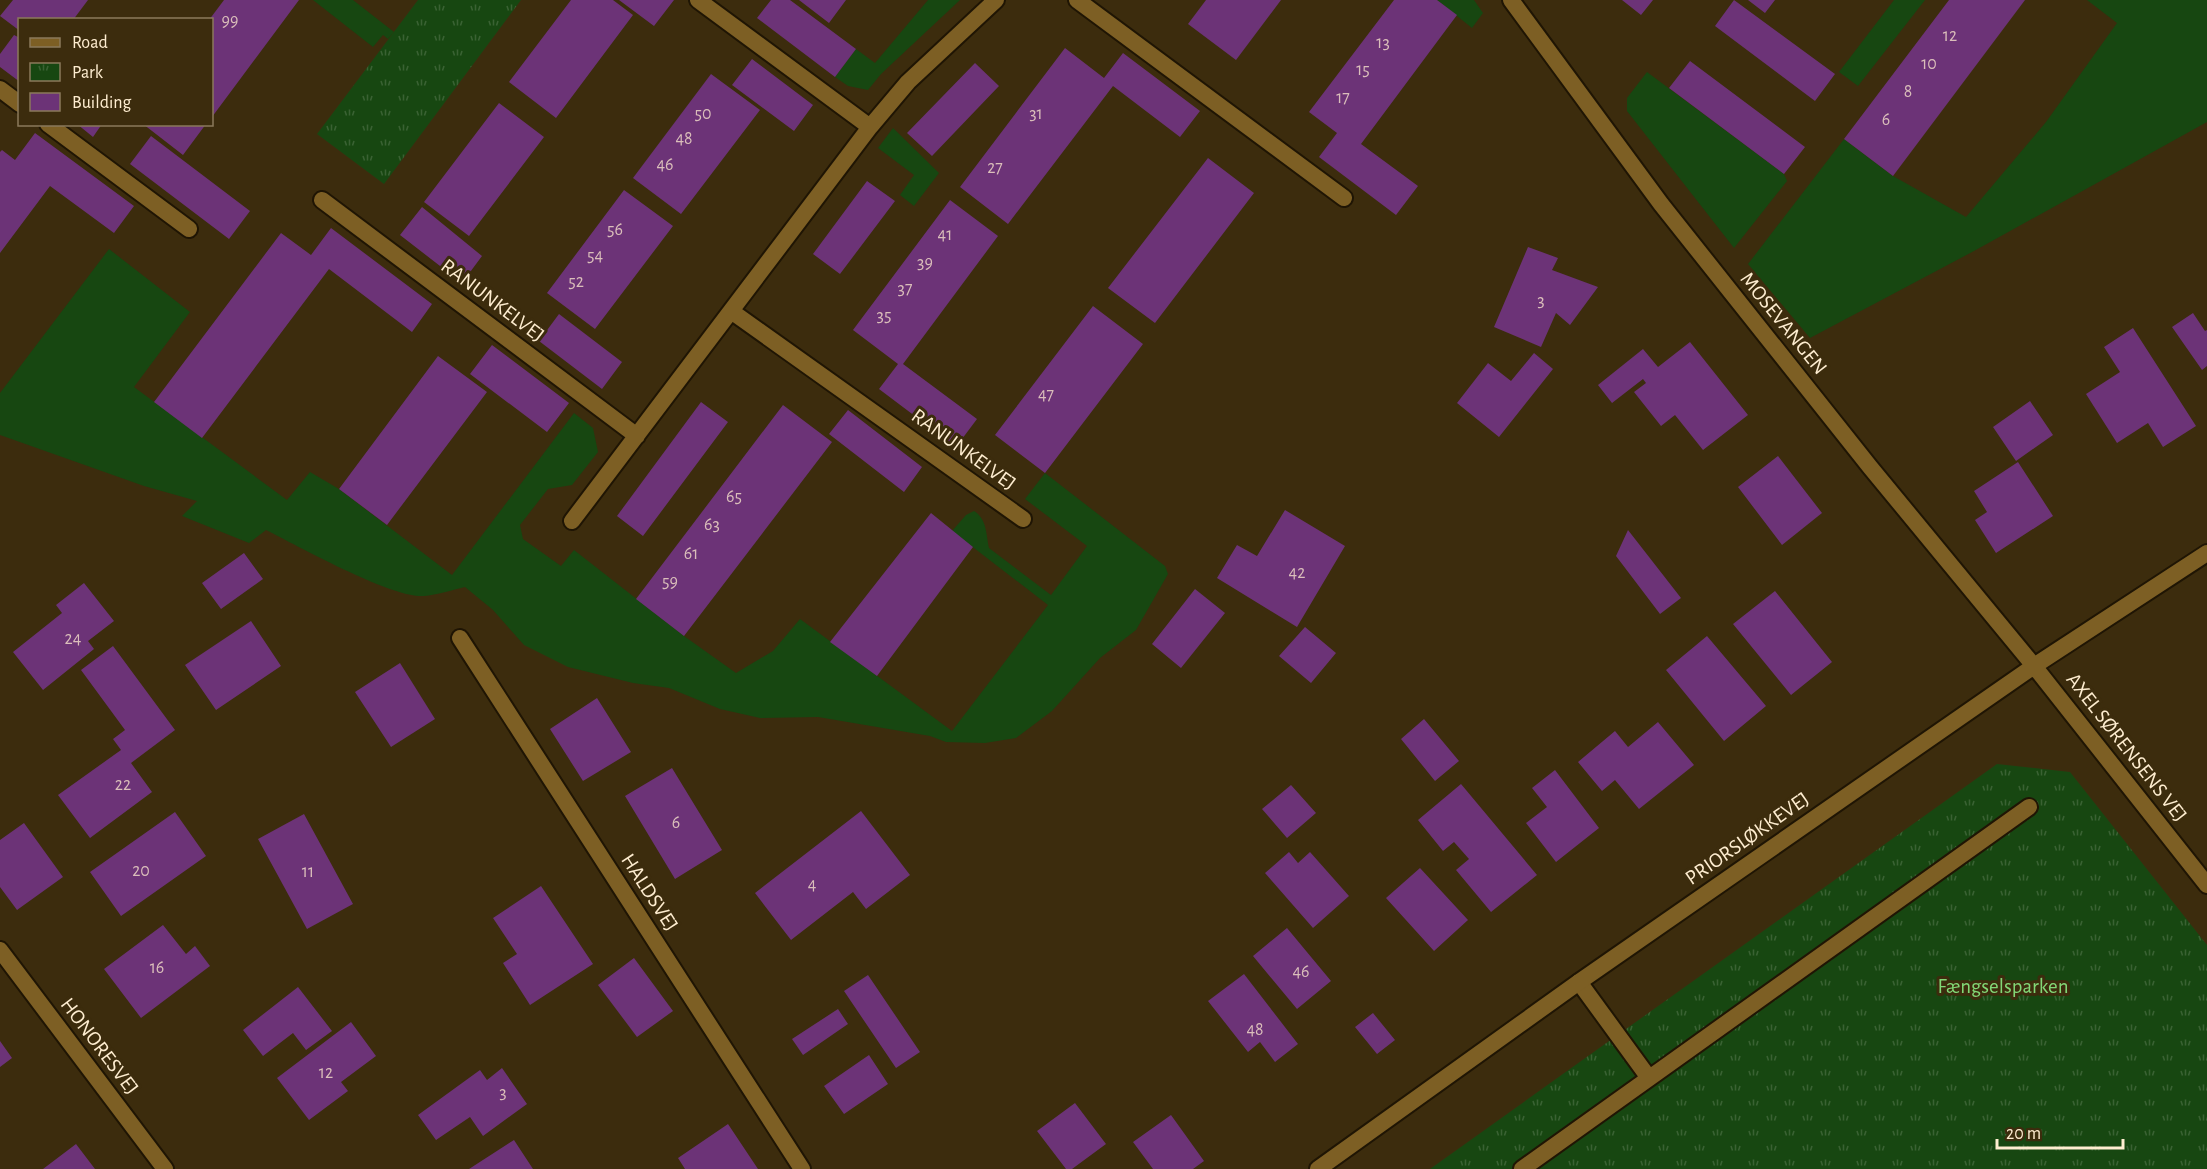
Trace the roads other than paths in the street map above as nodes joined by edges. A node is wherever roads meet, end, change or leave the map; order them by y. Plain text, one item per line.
1 (698, 0) edge
2 (996, 0) edge
3 (1077, 0) edge
4 (1511, 0) edge
5 (0, 89) edge
6 (18, 102) edge
7 (51, 126) edge
8 (870, 127) junction
9 (1344, 198) dead end
10 (322, 200) dead end
11 (189, 229) dead end
12 (732, 311) junction
13 (637, 436) junction
14 (1023, 519) dead end
15 (572, 521) dead end
16 (2207, 553) edge
17 (460, 639) dead end
18 (2034, 666) junction
19 (2029, 807) dead end
20 (2207, 885) edge
21 (0, 950) edge
22 (1579, 982) junction
23 (1649, 1078) junction
24 (165, 1169) edge
25 (802, 1169) edge
26 (1318, 1169) edge
27 (1521, 1169) edge

1 - 8 street
2 - 8 street
3 - 9 street
4 - 18 street, MOSEVANGEN
5 - 6 street
7 - 11 street
8 - 12 street
10 - 13 street, RANUNKELVEJ
12 - 13 street
12 - 14 street, RANUNKELVEJ
13 - 15 street
16 - 18 street, PRIORSLØKKEVEJ
17 - 25 street, HALDSVEJ
18 - 20 street, AXEL SØRENSENS VEJ
18 - 22 street, PRIORSLØKKEVEJ
19 - 23 street
21 - 24 street, HONORESVEJ
22 - 23 street
22 - 26 street, PRIORSLØKKEVEJ
23 - 27 street

